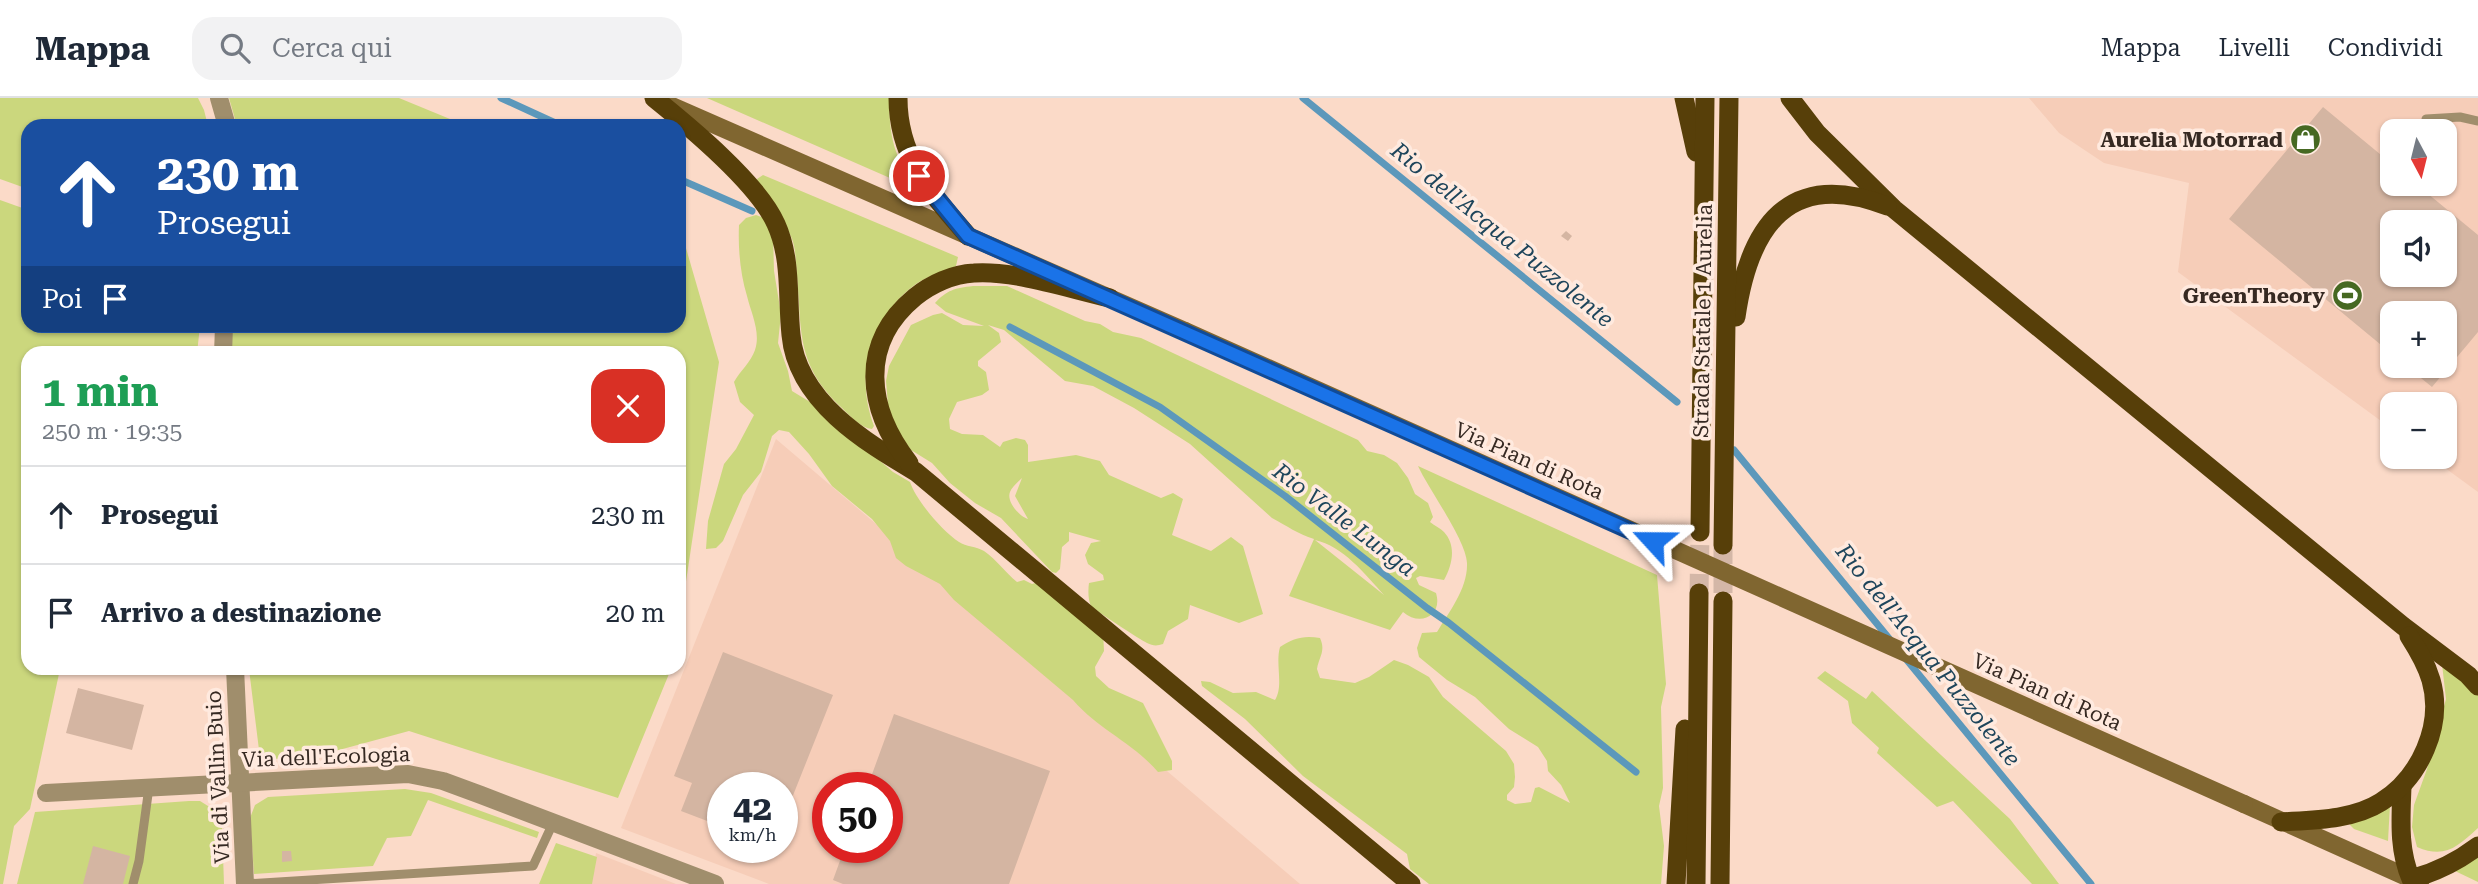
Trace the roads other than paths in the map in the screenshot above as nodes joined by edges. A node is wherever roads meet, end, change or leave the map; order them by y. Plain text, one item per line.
1 (219, 98) edge
2 (654, 98) edge
3 (898, 98) edge
4 (1684, 98) edge
5 (1705, 98) edge
6 (1729, 98) edge
7 (1790, 98) edge
8 (225, 119) edge
9 (678, 119) edge
10 (2426, 119) dead end
11 (2478, 121) edge
12 (686, 126) edge
13 (1704, 206) junction
14 (1895, 209) junction
15 (968, 236) junction
16 (1110, 298) junction
17 (1725, 396) junction
18 (916, 472) junction
19 (1700, 532) tunnel mouth
20 (1723, 545) tunnel mouth
21 (1699, 593) tunnel mouth
22 (1723, 601) tunnel mouth
23 (2403, 626) junction
24 (1698, 663) junction
25 (235, 675) edge
26 (2478, 686) edge
27 (240, 781) junction
28 (2402, 786) junction
29 (149, 787) junction
30 (46, 793) dead end
31 (2281, 822) junction
32 (553, 823) junction
33 (2478, 846) edge
34 (2417, 881) edge
35 (133, 884) edge
36 (245, 884) edge
37 (715, 884) edge
38 (1411, 884) edge
39 (1676, 884) edge
40 (1696, 884) edge
41 (1720, 884) edge

1 - 8 street
2 - 9 highway
2 - 15 main road, Via Pian di Rota
3 - 15 highway
4 - 13 highway
5 - 13 highway, Strada Statale 1 Aurelia
6 - 17 highway, Strada Statale 1 Aurelia
7 - 14 highway
10 - 11 lane
12 - 18 highway
13 - 19 highway, Strada Statale 1 Aurelia
14 - 17 highway
14 - 23 highway
15 - 16 main road, Via Pian di Rota
16 - 18 highway
16 - 31 main road, Via Pian di Rota, bridge
17 - 20 highway, Strada Statale 1 Aurelia
18 - 38 highway
21 - 24 highway
22 - 41 highway
23 - 26 highway
23 - 28 highway
24 - 39 highway
24 - 40 highway
25 - 27 street, Via di Vallin Buio
27 - 29 street, Via dell'Ecologia
27 - 32 street, Via dell'Ecologia
27 - 36 street, Via di Vallin Buio
28 - 31 highway
28 - 34 highway
29 - 30 street, Via dell'Ecologia
29 - 35 lane
31 - 34 main road, Via Pian di Rota
32 - 36 lane
32 - 37 street, Via dell'Ecologia
33 - 34 highway

